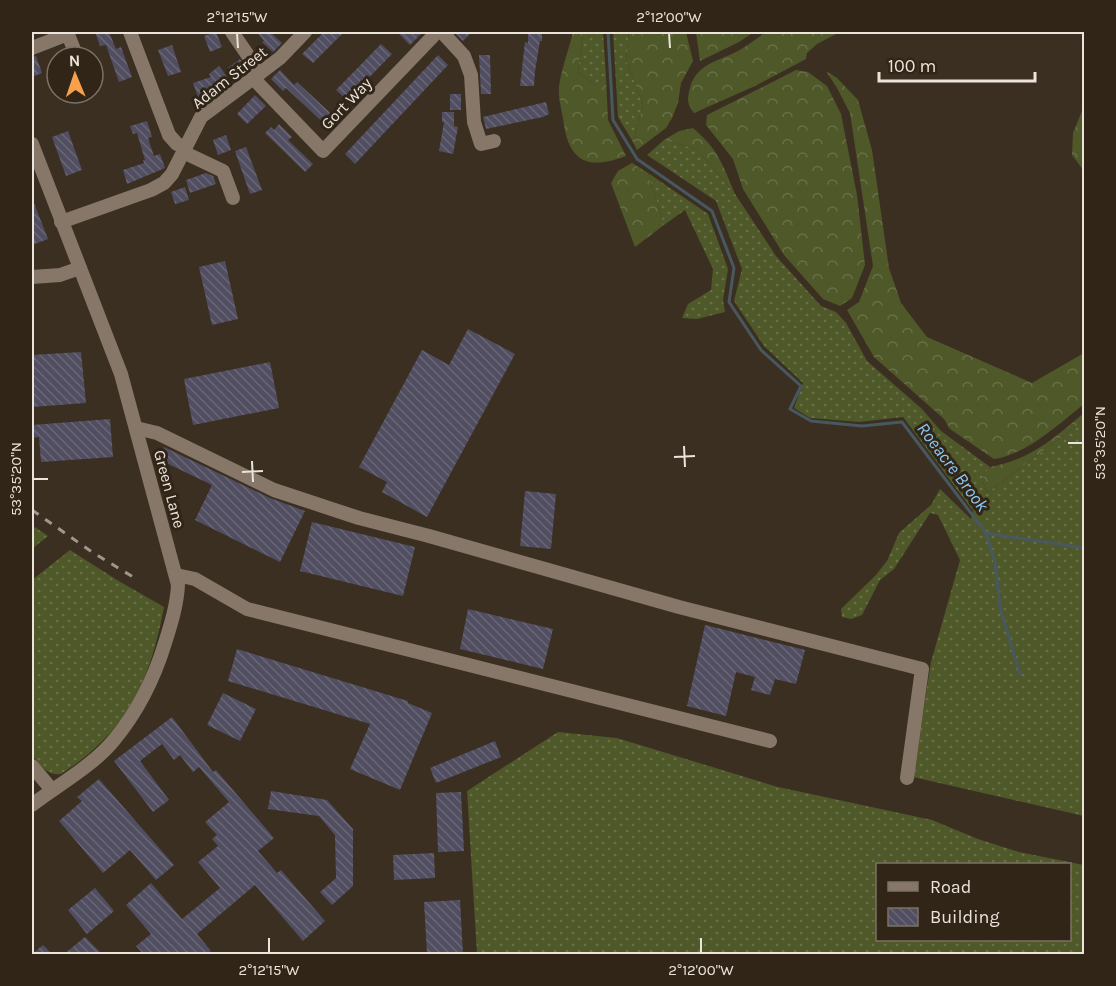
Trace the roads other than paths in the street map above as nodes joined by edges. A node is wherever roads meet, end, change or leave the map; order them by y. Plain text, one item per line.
1 (67, 32) edge
2 (130, 32) edge
3 (232, 32) edge
4 (305, 32) edge
5 (437, 32) edge
6 (442, 32) edge
7 (32, 48) edge
8 (257, 76) junction
9 (494, 141) dead end
10 (32, 144) edge
11 (184, 149) junction
12 (233, 198) dead end
13 (61, 222) junction
14 (80, 267) junction
15 (32, 278) edge
16 (136, 428) junction
17 (176, 574) junction
18 (770, 741) dead end
19 (32, 766) edge
20 (907, 778) dead end
21 (52, 790) junction
22 (32, 805) edge

1 - 7 street
2 - 11 street
3 - 8 street
4 - 8 street, Adam Street
5 - 8 street, Gort Way
6 - 9 street
8 - 11 street, Adam Street
10 - 13 street, Green Lane
11 - 12 street
11 - 13 street, Adam Street
13 - 14 street, Green Lane
14 - 15 street
14 - 16 street, Green Lane
16 - 17 street, Green Lane
16 - 20 street
17 - 18 street
17 - 21 street, Green Lane
19 - 21 street
21 - 22 street, Green Lane

